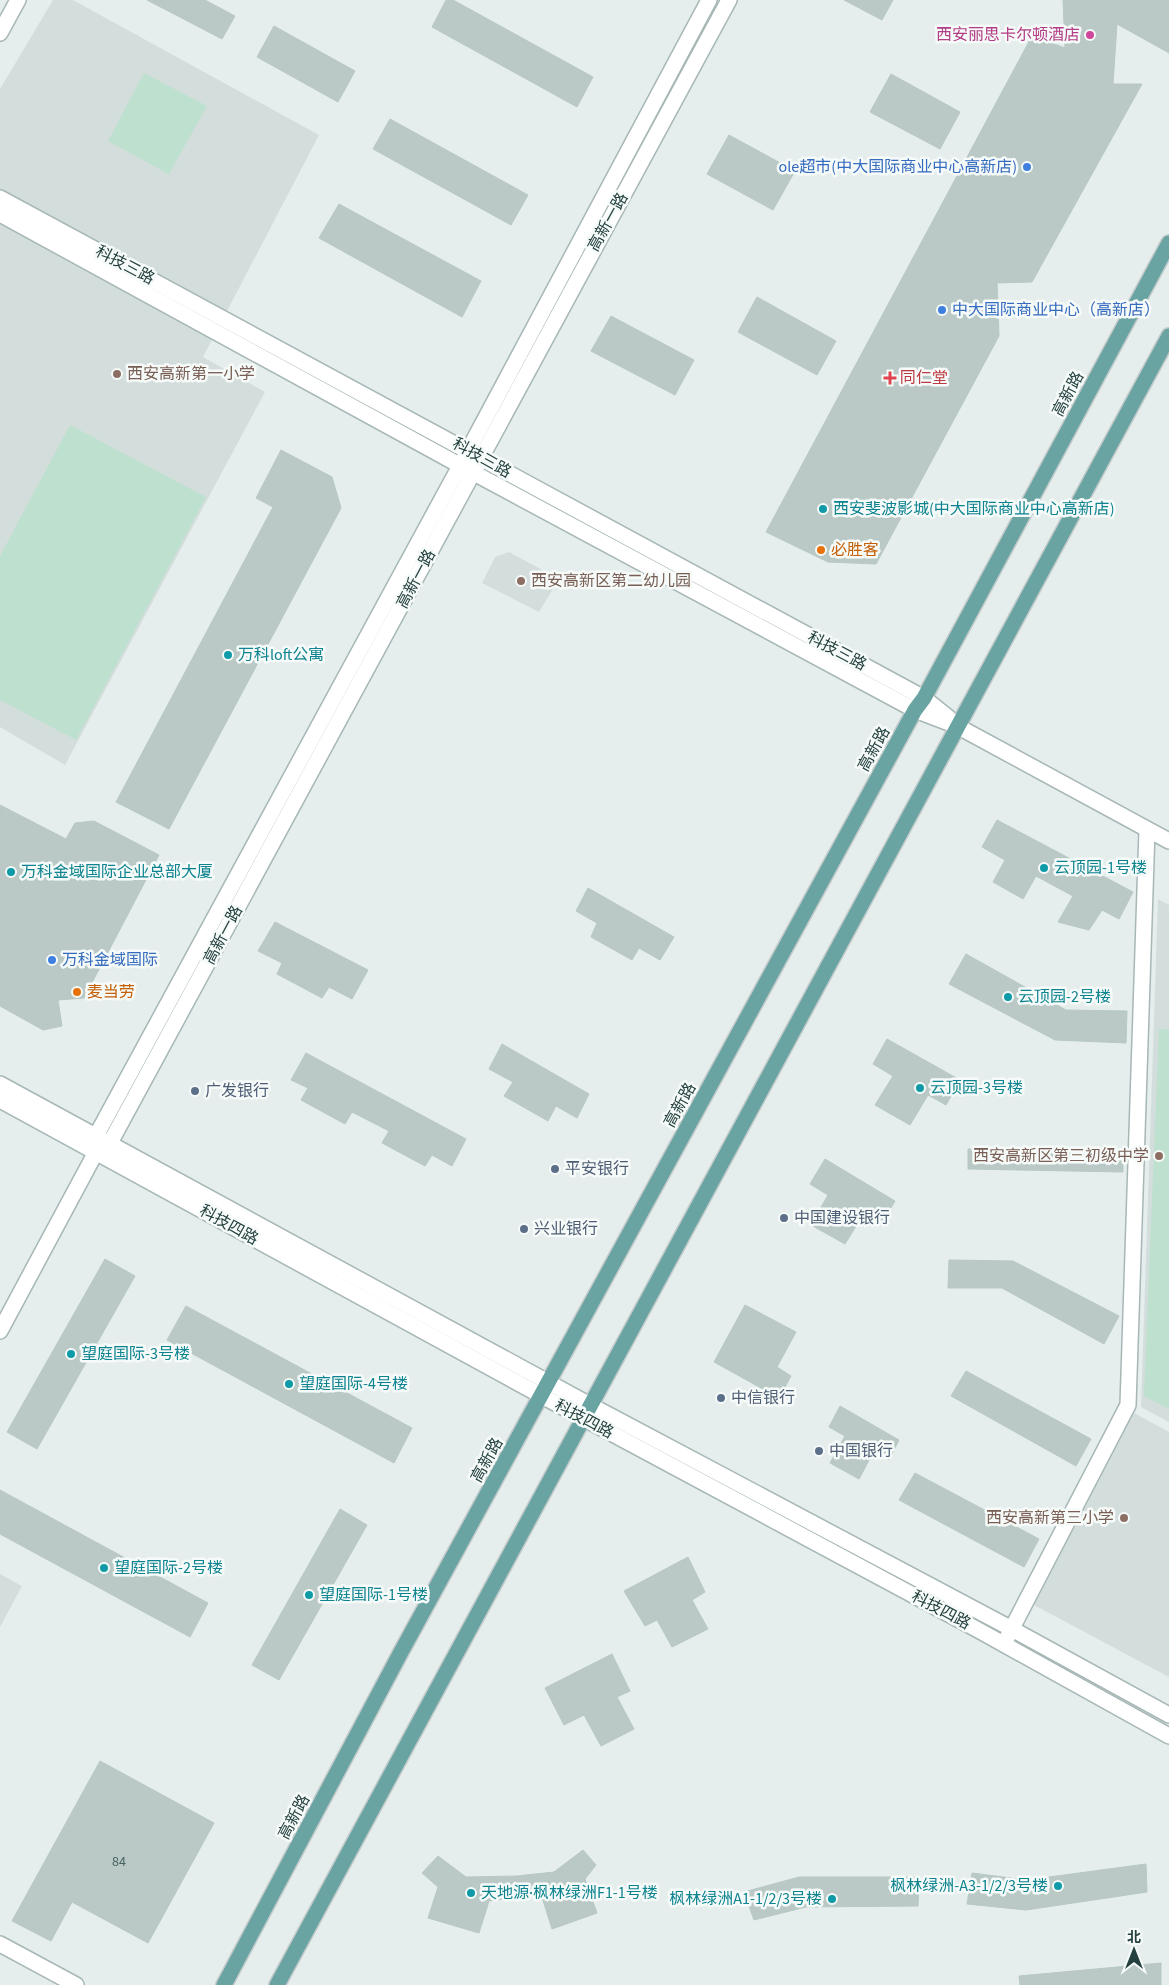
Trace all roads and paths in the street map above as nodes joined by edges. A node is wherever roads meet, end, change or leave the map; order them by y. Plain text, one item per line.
1 (18, 0) edge
2 (709, 0) edge
3 (729, 0) edge
4 (0, 33) edge
5 (0, 198) edge
6 (0, 214) edge
7 (1169, 243) edge
8 (1169, 336) edge
9 (475, 454) junction
10 (461, 464) junction
11 (474, 473) junction
12 (920, 704) junction
13 (957, 726) junction
14 (1147, 830) junction
15 (1169, 841) edge
16 (0, 1084) edge
17 (0, 1100) edge
18 (96, 1136) junction
19 (110, 1143) junction
20 (96, 1152) junction
21 (6, 1304) edge
22 (0, 1331) edge
23 (549, 1383) junction
24 (542, 1396) junction
25 (587, 1411) junction
26 (1012, 1629) junction
27 (1004, 1644) junction
28 (1169, 1715) edge
29 (1169, 1736) edge
30 (0, 1944) edge
31 (76, 1985) edge
32 (224, 1985) edge
33 (277, 1985) edge

1 - 4 street
2 - 9 street, 高新一路
3 - 9 street, 高新一路
5 - 9 street, 科技三路
6 - 10 street, 科技三路
7 - 12 main road, 高新路
8 - 13 main road
9 - 10 street, 高新一路
9 - 11 street, 高新一路
9 - 12 street, 科技三路
10 - 11 street, 科技三路
10 - 18 street, 高新一路
11 - 12 street, 科技三路
11 - 19 street, 高新一路
12 - 13 street, 科技三路
12 - 23 main road, 高新路
13 - 14 street, 科技三路
13 - 25 main road
14 - 15 street, 科技三路
14 - 26 street
16 - 18 street, 科技四路
17 - 20 street, 科技四路
18 - 19 street, 科技四路
18 - 20 street, 高新一路
19 - 20 street, 高新一路
19 - 23 street, 科技四路
20 - 21 street, 高新一路
20 - 24 street, 科技四路
21 - 22 street, 高新一路
23 - 24 main road, 高新路
23 - 25 street, 科技四路
24 - 25 street, 科技四路
24 - 32 main road, 高新路
25 - 26 street, 科技四路
25 - 27 street, 科技四路
25 - 33 main road
26 - 27 street
26 - 28 street, 科技四路
27 - 29 street, 科技四路
30 - 31 street

